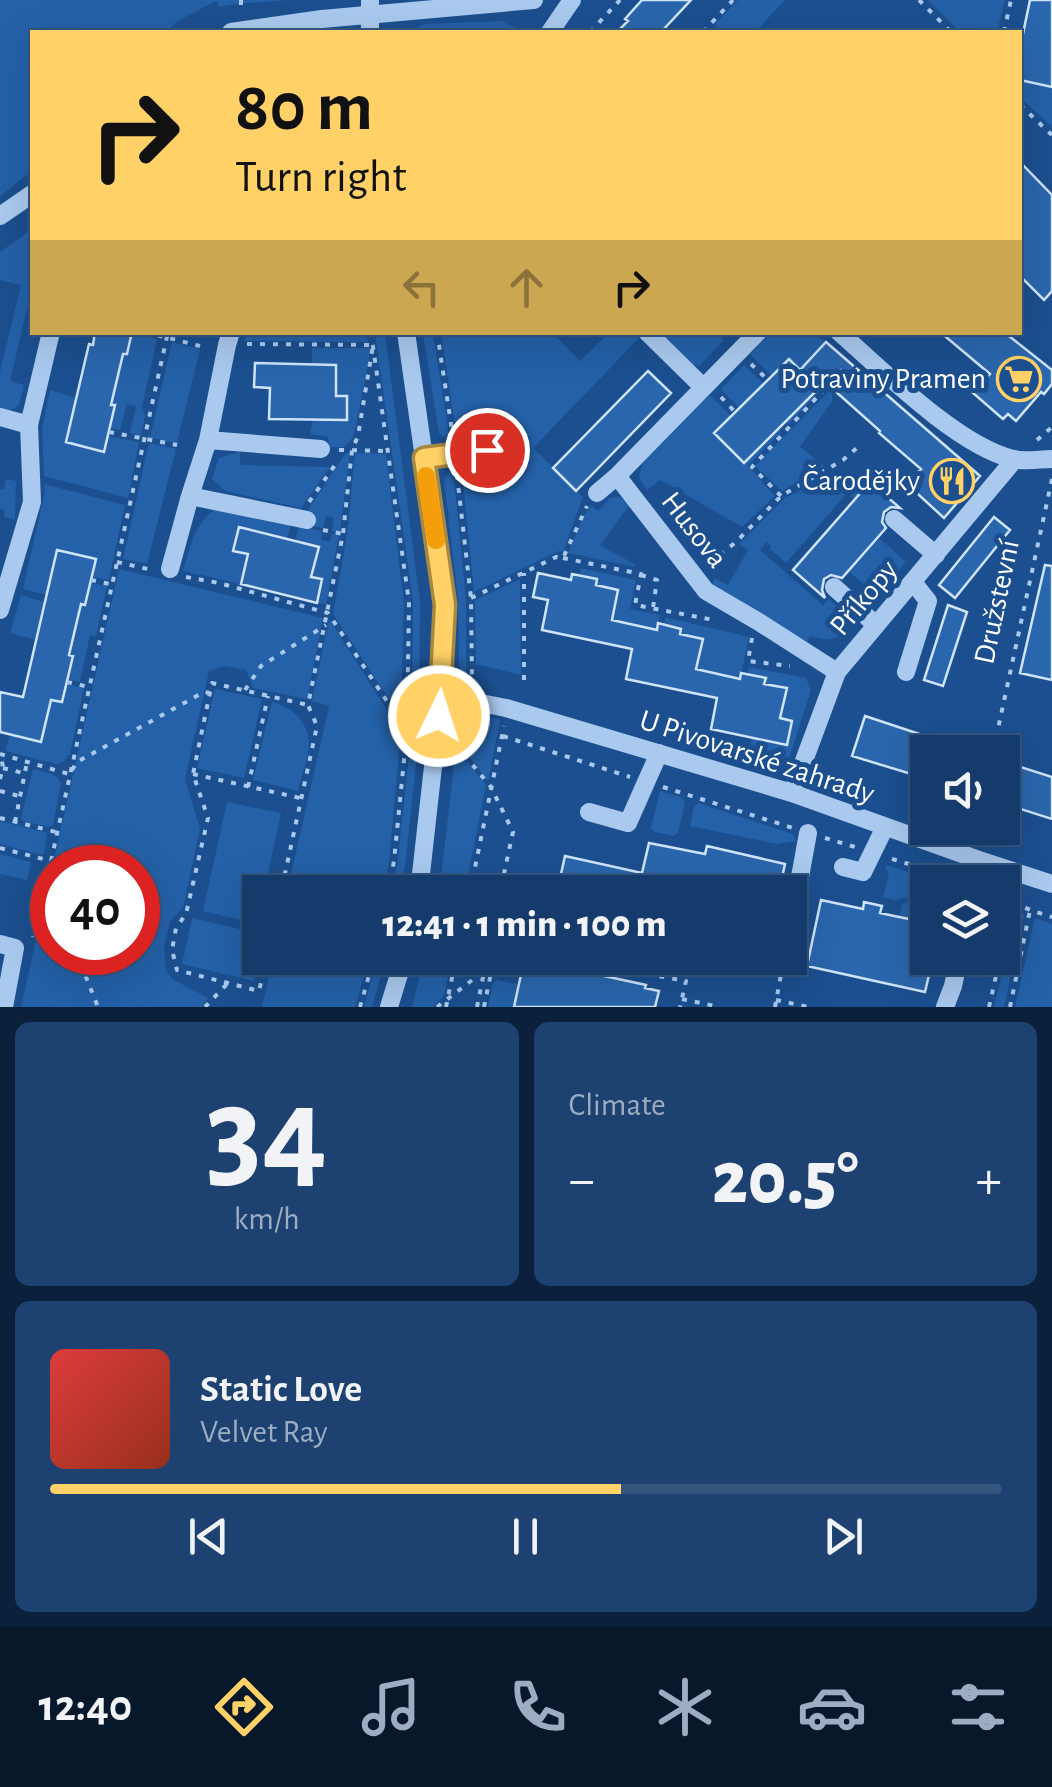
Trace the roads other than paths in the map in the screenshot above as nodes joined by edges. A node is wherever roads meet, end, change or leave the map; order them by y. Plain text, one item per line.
1 (534, 0) edge
2 (572, 0) edge
3 (370, 16) edge
4 (244, 30) edge
5 (551, 30) edge
6 (30, 195) edge
7 (0, 216) edge
8 (50, 335) edge
9 (406, 335) edge
10 (650, 335) edge
11 (755, 335) edge
12 (842, 335) edge
13 (235, 338) edge
14 (703, 387) junction
15 (0, 417) edge
16 (29, 425) junction
17 (208, 440) junction
18 (321, 449) dead end
19 (487, 450) dead end
20 (424, 458) junction
21 (1014, 460) junction
22 (1052, 460) edge
23 (618, 476) junction
24 (597, 493) road end
25 (190, 496) junction
26 (308, 519) road end
27 (894, 519) dead end
28 (936, 555) junction
29 (176, 573) road end
30 (914, 582) junction
31 (834, 587) dead end
32 (0, 610) edge
33 (876, 625) junction
34 (837, 672) junction
35 (906, 672) dead end
36 (441, 695) junction
37 (659, 754) junction
38 (792, 793) junction
39 (589, 812) dead end
40 (885, 826) junction
41 (808, 832) road end
42 (979, 860) junction
43 (977, 865) edge
44 (843, 866) dead end
45 (421, 875) edge
46 (800, 875) edge
47 (1052, 884) edge
48 (0, 944) edge
49 (399, 975) edge
50 (955, 975) edge
51 (4, 1007) edge
52 (389, 1007) edge
53 (944, 1007) edge

1 - 3 street
2 - 5 street
3 - 4 street
6 - 7 street
8 - 16 street
9 - 20 street
10 - 14 street
11 - 14 street
12 - 21 street
13 - 17 street
14 - 23 street
15 - 16 street
16 - 32 street
17 - 18 street
17 - 25 street
19 - 20 street
20 - 36 street
21 - 22 street
21 - 28 street, Příkopy
23 - 24 street
23 - 34 street, Husova
25 - 26 street
25 - 29 street
27 - 28 street
28 - 30 street, Příkopy
30 - 33 street, Příkopy
30 - 35 street
31 - 33 street
33 - 34 street, Příkopy
34 - 38 street, Příkopy
36 - 37 street, U Pivovarské zahrady
36 - 45 street
37 - 38 street, U Pivovarské zahrady
37 - 39 street
38 - 40 street, U Pivovarské zahrady
40 - 42 street, U Pivovarské zahrady
40 - 44 street
41 - 46 street
42 - 43 street
42 - 47 street, U Pivovarské zahrady
48 - 51 street
49 - 52 street
50 - 53 street

